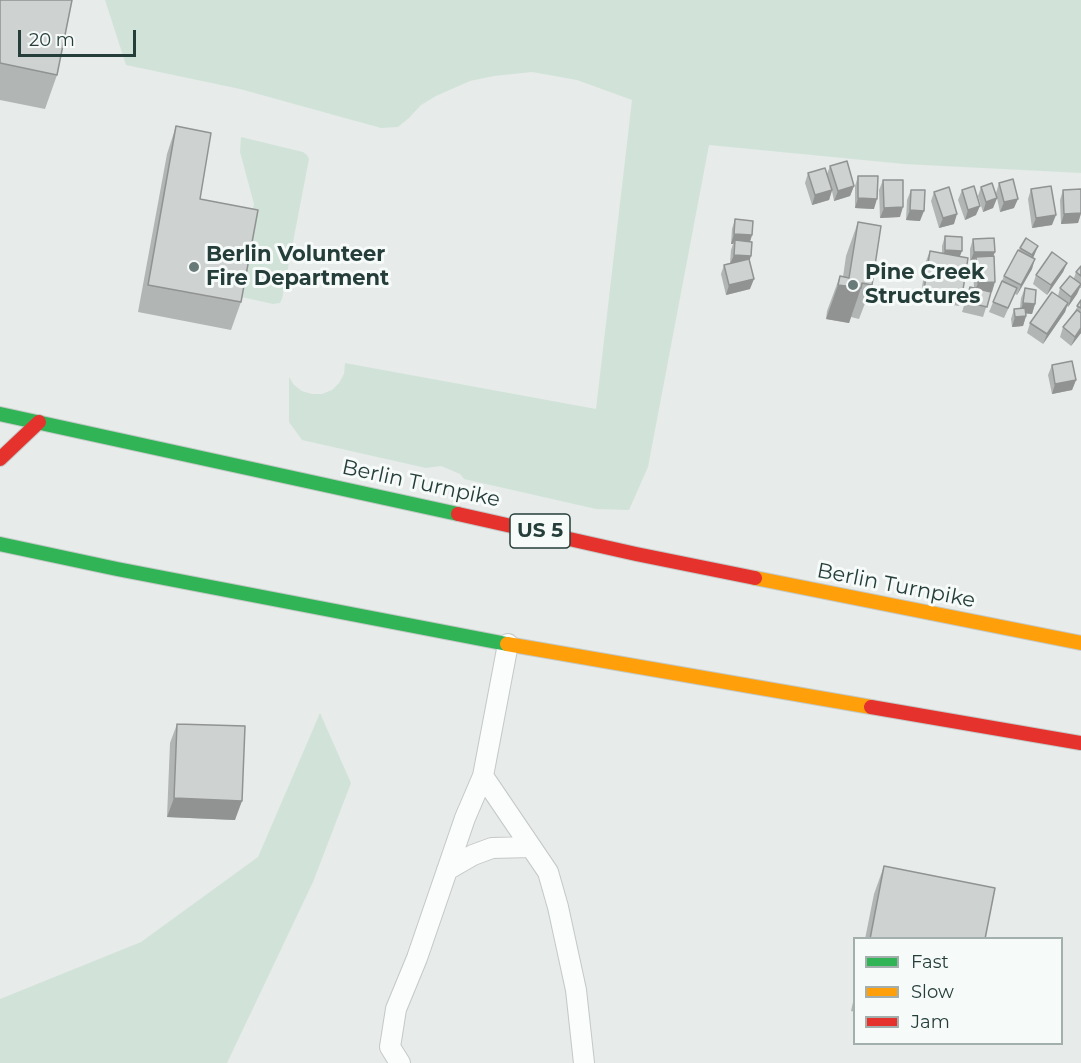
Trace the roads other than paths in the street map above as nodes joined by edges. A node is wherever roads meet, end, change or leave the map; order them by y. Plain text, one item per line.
1 (0, 414) edge
2 (39, 422) junction
3 (0, 459) edge
4 (0, 544) edge
5 (1081, 643) edge
6 (508, 644) junction
7 (1081, 743) edge
8 (483, 776) junction
9 (531, 847) junction
10 (447, 870) junction
11 (400, 1063) edge
12 (584, 1063) edge

1 - 2 main road, Berlin Turnpike / US 5
2 - 3 main road
2 - 5 main road, Berlin Turnpike / US 5
4 - 6 main road
6 - 7 main road
6 - 8 lane
8 - 9 lane
8 - 10 lane
9 - 10 lane
9 - 12 lane
10 - 11 lane

